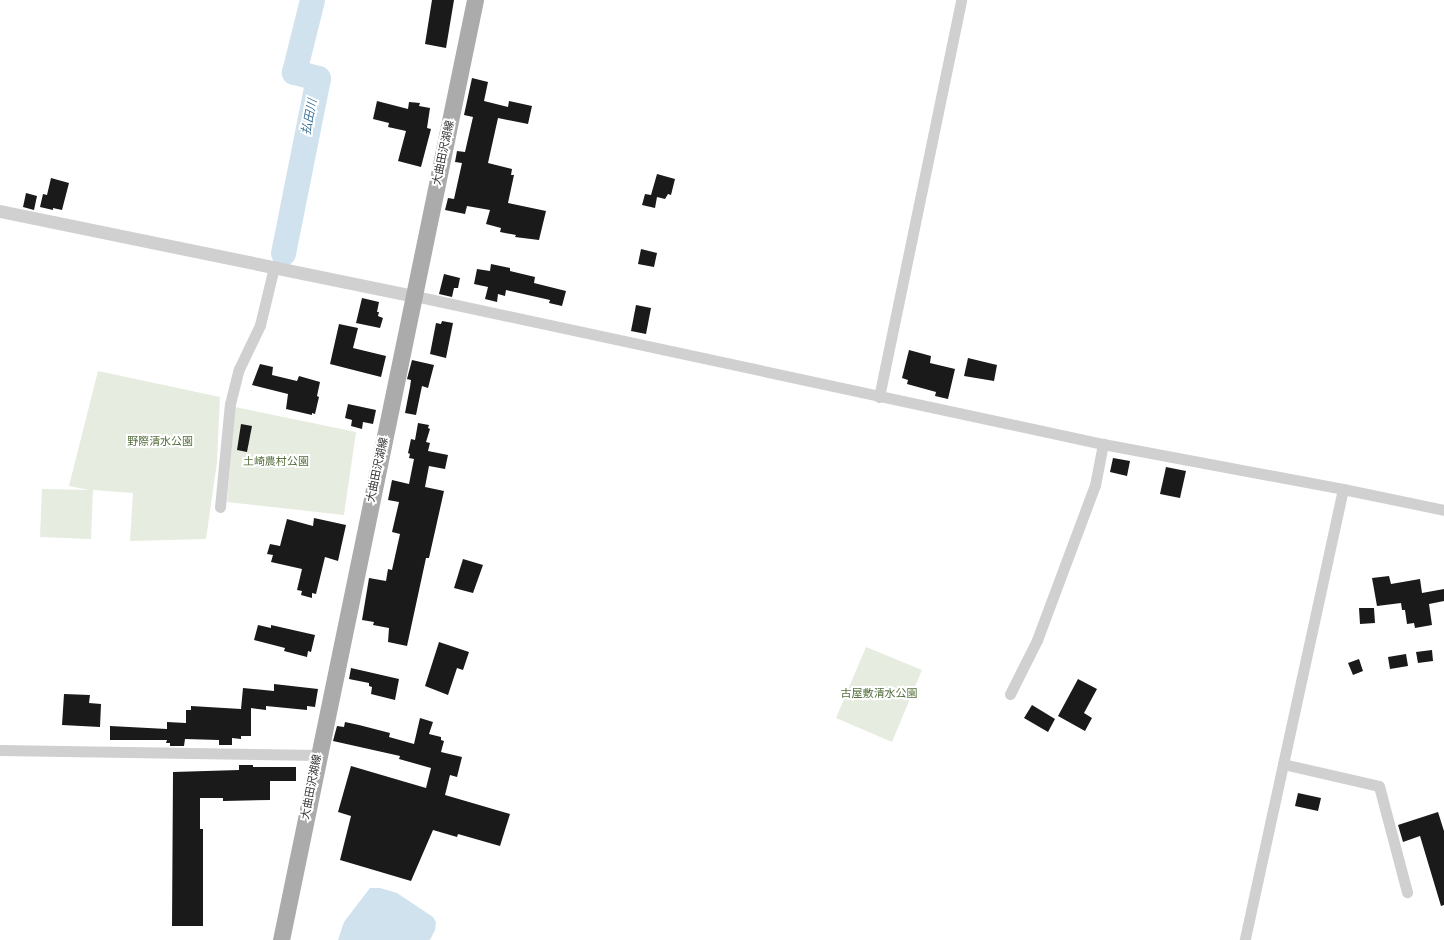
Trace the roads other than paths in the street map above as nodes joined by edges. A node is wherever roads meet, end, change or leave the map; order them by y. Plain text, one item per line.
1 (475, 0) edge
2 (961, 0) edge
3 (0, 211) edge
4 (274, 267) junction
5 (414, 296) junction
6 (879, 397) junction
7 (1103, 444) junction
8 (1343, 489) junction
9 (220, 507) dead end
10 (1444, 510) edge
11 (1010, 694) dead end
12 (0, 750) edge
13 (319, 755) junction
14 (1283, 764) junction
15 (1407, 892) dead end
16 (281, 940) edge
17 (1245, 940) edge

1 - 5 main road, 大曲田沢湖線
2 - 6 street
3 - 4 street
4 - 5 street
4 - 9 street
5 - 6 street
5 - 13 main road, 大曲田沢湖線
6 - 7 street
7 - 8 street
7 - 11 street
8 - 10 street
8 - 14 street
12 - 13 street
13 - 16 main road, 大曲田沢湖線
14 - 15 street
14 - 17 street

